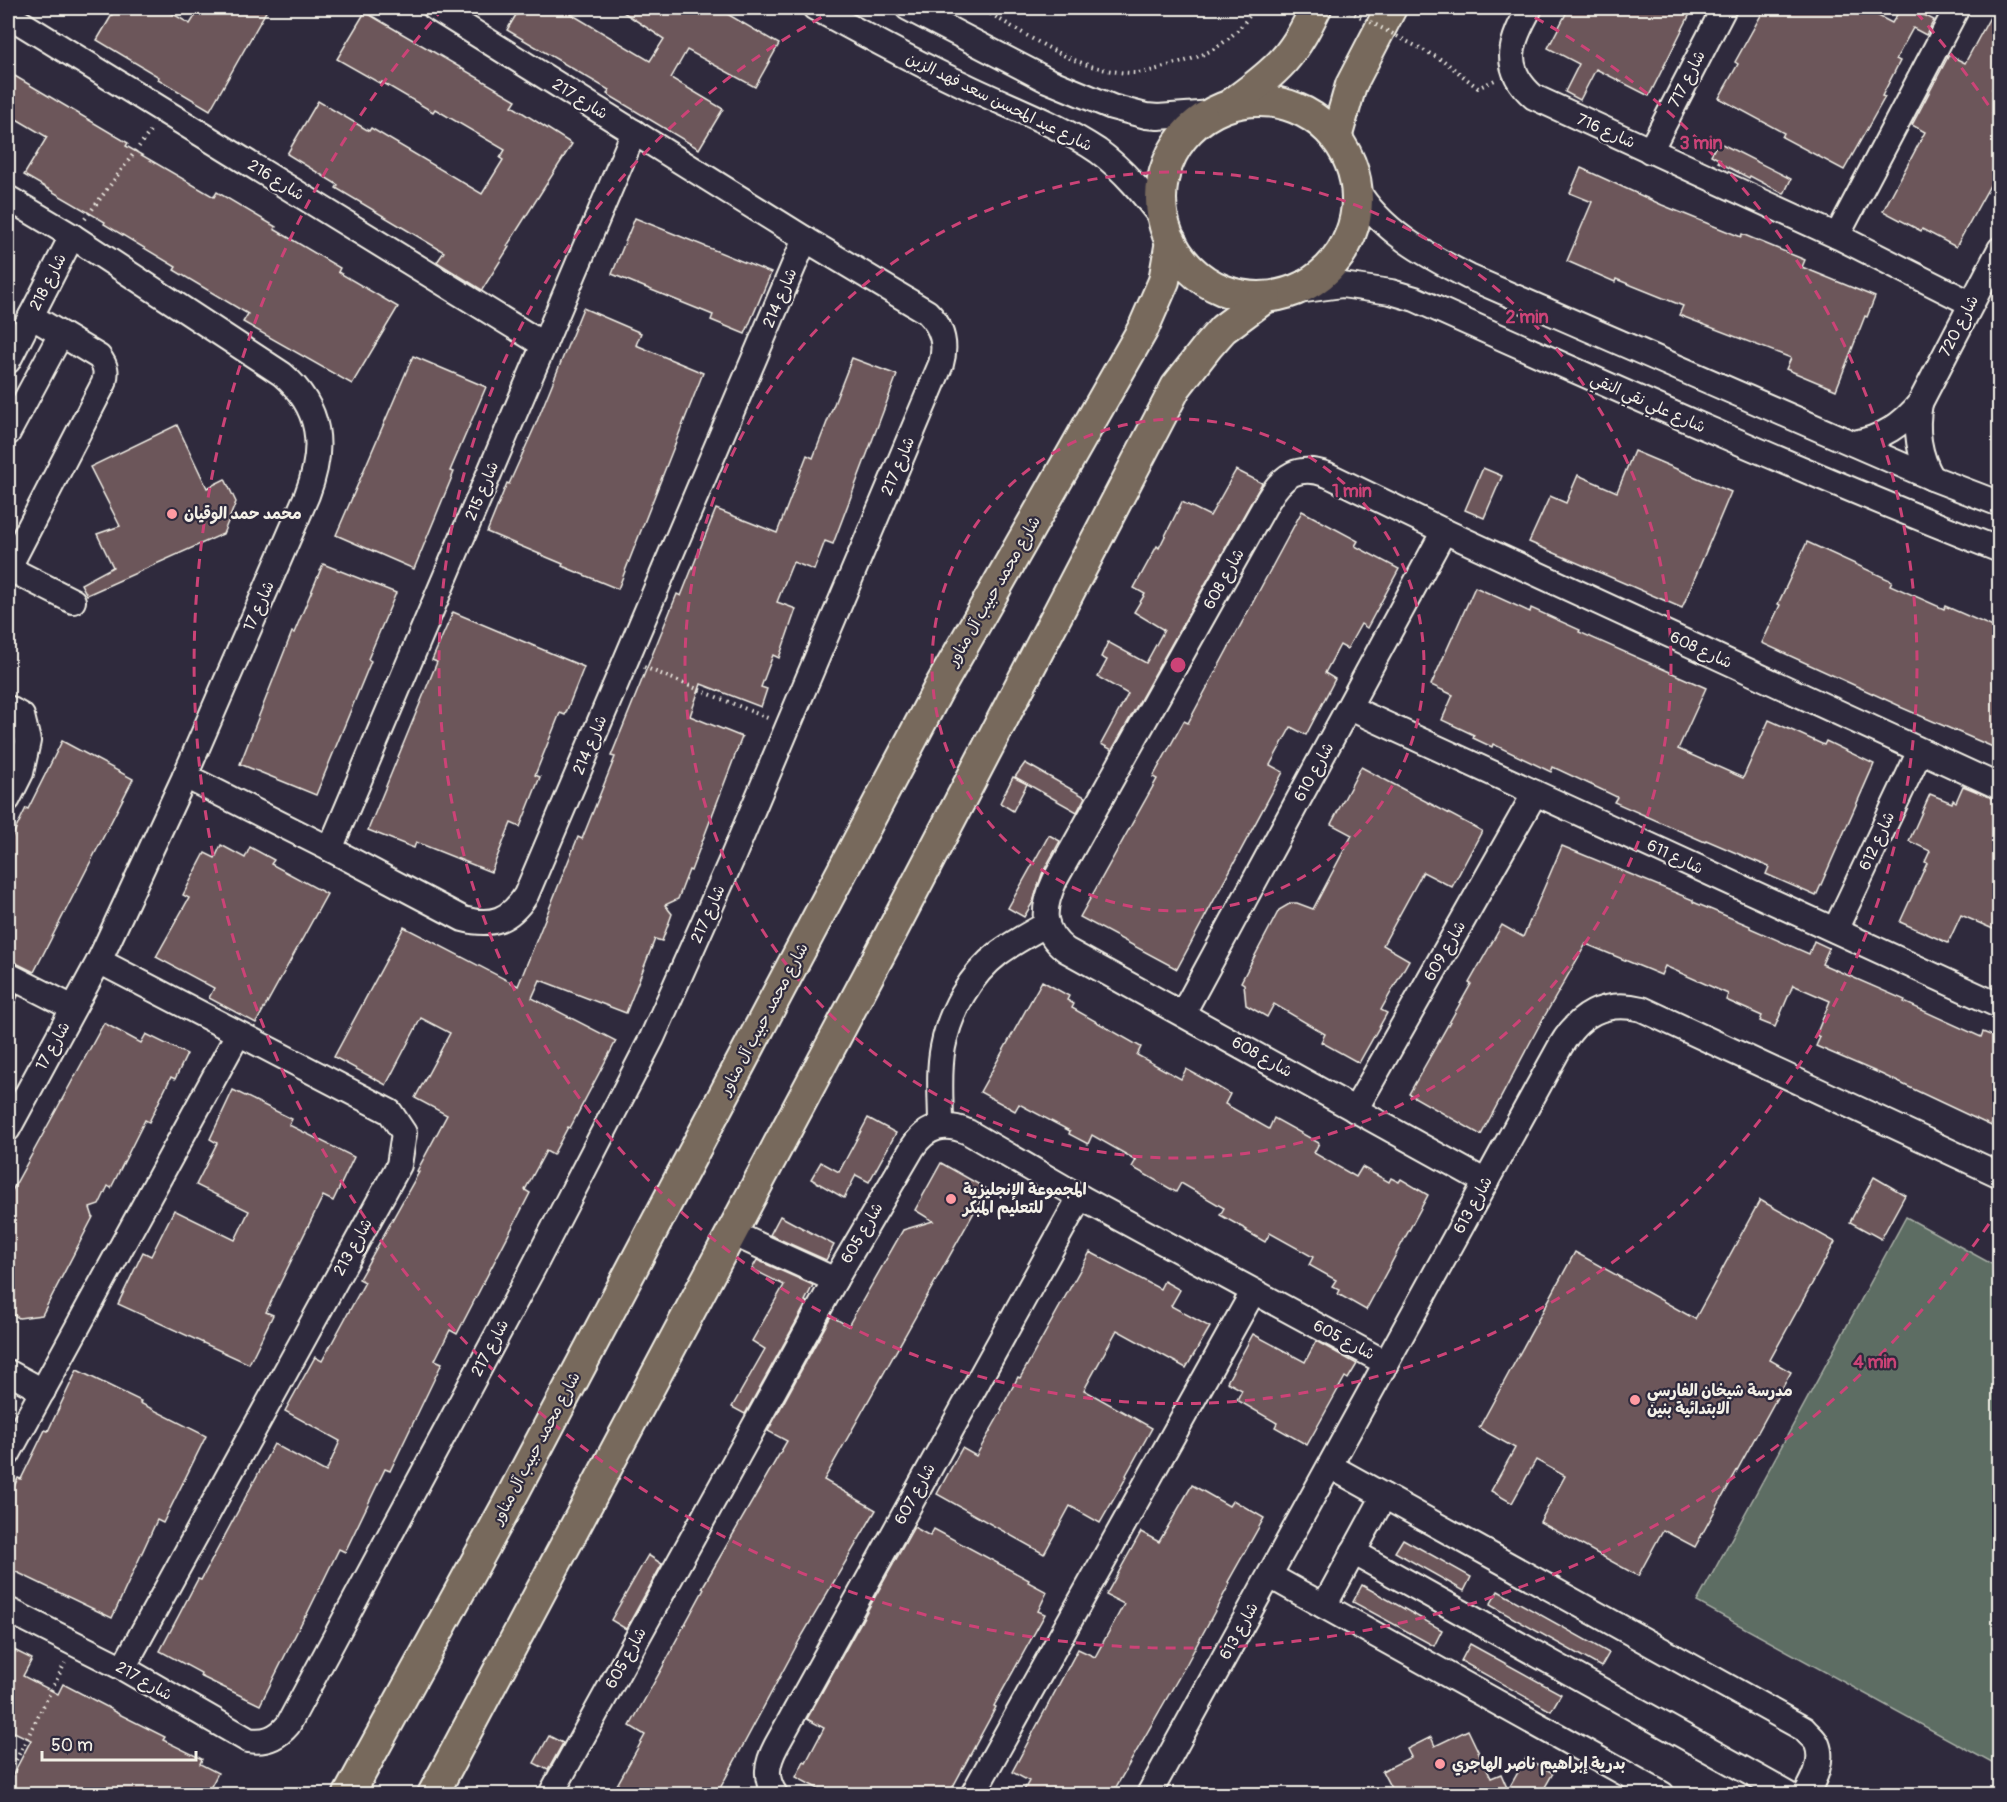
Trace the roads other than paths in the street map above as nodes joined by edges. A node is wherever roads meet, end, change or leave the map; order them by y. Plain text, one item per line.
1 (435, 8) edge
2 (815, 8) edge
3 (908, 8) edge
4 (1316, 8) edge
5 (1390, 8) edge
6 (1530, 8) edge
7 (1724, 8) edge
8 (1957, 8) edge
9 (8, 15) edge
10 (1222, 109) junction
11 (634, 132) junction
12 (1336, 138) junction
13 (1650, 151) junction
14 (1356, 188) junction
15 (8, 198) edge
16 (1168, 231) junction
17 (72, 236) junction
18 (1837, 236) junction
19 (805, 238) junction
20 (2000, 249) edge
21 (1278, 294) junction
22 (1970, 303) junction
23 (31, 316) junction
24 (61, 334) junction
25 (544, 345) junction
26 (8, 361) edge
27 (1920, 403) junction
28 (8, 433) edge
29 (1854, 443) junction
30 (1932, 478) junction
31 (2000, 504) edge
32 (1444, 531) junction
33 (2000, 550) edge
34 (8, 569) edge
35 (74, 601) dead end
36 (8, 708) edge
37 (1350, 708) junction
38 (1920, 752) junction
39 (185, 776) junction
40 (2000, 787) edge
41 (1535, 793) junction
42 (8, 799) edge
43 (330, 849) junction
44 (1047, 924) junction
45 (1835, 930) junction
46 (99, 961) junction
47 (8, 975) edge
48 (2000, 1006) edge
49 (74, 1008) junction
50 (1183, 1013) junction
51 (238, 1034) junction
52 (1355, 1110) junction
53 (941, 1125) junction
54 (8, 1129) edge
55 (2000, 1175) edge
56 (1486, 1182) junction
57 (1080, 1197) junction
58 (732, 1233) junction
59 (835, 1280) junction
60 (1253, 1292) junction
61 (1386, 1363) junction
62 (8, 1372) edge
63 (43, 1391) junction
64 (8, 1455) edge
65 (1330, 1466) junction
66 (1384, 1496) junction
67 (1353, 1552) junction
68 (1270, 1576) junction
69 (1324, 1606) junction
70 (8, 1610) edge
71 (123, 1668) junction
72 (349, 1794) edge
73 (433, 1794) edge
74 (551, 1794) edge
75 (775, 1794) edge
76 (974, 1794) edge
77 (1149, 1794) edge
78 (1662, 1794) edge
79 (1788, 1794) edge
80 (1806, 1794) edge

1 - 11 street, شارع 217
2 - 16 street, شارع عبد المحسن سعد فهد الزبن
3 - 10 street
4 - 10 main road
5 - 12 main road
6 - 13 street, شارع 716
7 - 13 street, شارع 717
8 - 18 street
9 - 25 street, شارع 216
10 - 12 main road
10 - 16 main road
11 - 19 street, شارع 217
11 - 25 street, شارع 215
12 - 14 main road
13 - 18 street, شارع 716
14 - 21 main road
14 - 29 street
15 - 17 street, شارع 17
16 - 21 main road
16 - 72 main road, شارع محمد حبيب آل مناور
17 - 23 street, شارع 218
17 - 39 street, شارع 17
18 - 22 street, شارع 716
19 - 43 street, شارع 214
19 - 71 street, شارع 217
20 - 22 street, شارع 720
21 - 33 street, شارع علي نقي النقي
21 - 58 main road
22 - 27 street, شارع 720
23 - 24 street
23 - 26 street, شارع 218
24 - 28 street
24 - 34 street
25 - 43 street, شارع 215
27 - 29 street, شارع 720
27 - 30 street, شارع 720
29 - 30 street
30 - 31 street
32 - 37 street, شارع 610
32 - 38 street, شارع 608
32 - 44 street, شارع 608
34 - 35 street
36 - 42 street
37 - 41 street, شارع 611
37 - 50 street, شارع 610
38 - 40 street, شارع 608
38 - 45 street, شارع 612
39 - 43 street, شارع 214
39 - 46 street, شارع 17
41 - 45 street, شارع 611
41 - 52 street, شارع 609
44 - 50 street, شارع 608
44 - 53 street
45 - 48 street, شارع 611
46 - 49 street, شارع 17
46 - 51 street, شارع 213
47 - 49 street
49 - 54 street, شارع 17
50 - 52 street, شارع 608
51 - 63 street
51 - 71 street, شارع 213
52 - 56 street, شارع 608
53 - 57 street, شارع 605
53 - 59 street, شارع 605
55 - 56 street, شارع 613
56 - 61 street, شارع 613
57 - 60 street, شارع 605
57 - 75 street, شارع 607
58 - 59 street
58 - 73 main road
59 - 74 street, شارع 605
60 - 61 street, شارع 605
60 - 76 street
61 - 65 street, شارع 613
62 - 63 street
63 - 64 street
65 - 66 street
65 - 68 street, شارع 613
66 - 67 street
66 - 80 street
67 - 69 street
67 - 79 street
68 - 69 street
68 - 77 street, شارع 613
69 - 78 street
70 - 71 street, شارع 217

